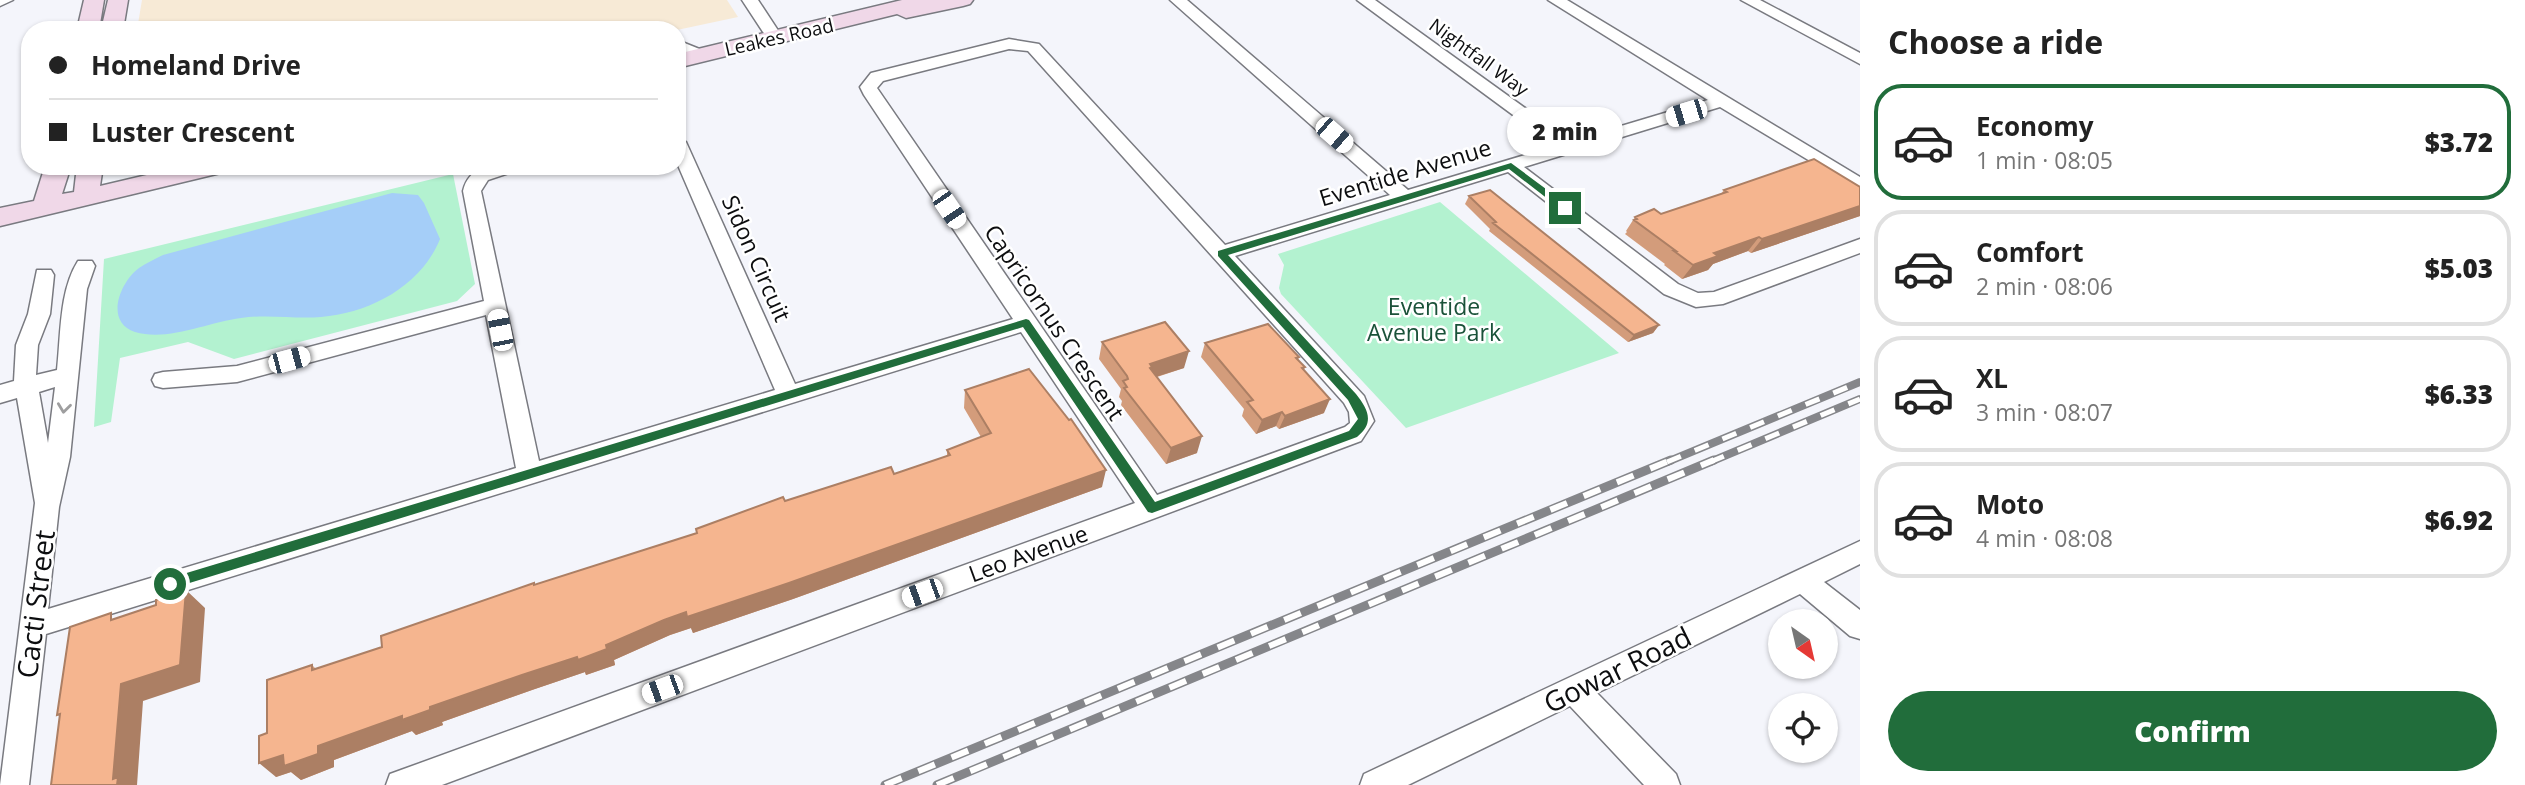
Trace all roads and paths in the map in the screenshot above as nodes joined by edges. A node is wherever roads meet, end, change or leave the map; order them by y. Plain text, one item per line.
1 (94, 0) edge
2 (118, 0) edge
3 (750, 0) edge
4 (928, 0) edge
5 (963, 0) edge
6 (1178, 0) edge
7 (1365, 0) edge
8 (1588, 0) edge
9 (1749, 0) edge
10 (1561, 3) edge
11 (856, 19) junction
12 (90, 21) edge
13 (114, 21) edge
14 (775, 38) junction
15 (686, 49) edge
16 (701, 55) junction
17 (686, 59) edge
18 (1860, 59) edge
19 (1723, 101) junction
20 (1569, 148) junction
21 (686, 162) edge
22 (1511, 166) junction
23 (55, 175) edge
24 (89, 175) edge
25 (181, 175) edge
26 (485, 175) edge
27 (1860, 186) edge
28 (86, 197) junction
29 (1405, 198) junction
30 (45, 206) junction
31 (0, 217) edge
32 (1860, 246) edge
33 (1221, 253) junction
34 (85, 266) dead end
35 (44, 275) dead end
36 (495, 305) junction
37 (1026, 323) junction
38 (68, 375) junction
39 (163, 380) dead end
40 (25, 387) junction
41 (0, 394) edge
42 (788, 394) junction
43 (529, 473) junction
44 (47, 507) junction
45 (1152, 508) junction
46 (1860, 552) edge
47 (1802, 580) junction
48 (32, 626) junction
49 (1860, 627) edge
50 (1574, 689) junction
51 (13, 785) edge
52 (401, 785) edge
53 (1375, 785) edge
54 (1665, 785) edge

1 - 12 main road
2 - 13 main road
3 - 14 street
4 - 11 main road, Leakes Road
5 - 11 main road, Leakes Road
6 - 29 street
7 - 20 street, Nightfall Way
8 - 10 street
9 - 18 street
10 - 19 street
11 - 14 main road, Leakes Road
14 - 16 main road, Leakes Road
15 - 16 street, Leakes Road
16 - 17 main road, Leakes Road
19 - 20 street, Eventide Avenue
19 - 27 street
20 - 22 street, Eventide Avenue
21 - 42 street, Sidon Circuit
22 - 29 street, Eventide Avenue
22 - 32 street
23 - 30 main road
24 - 28 main road
25 - 28 main road
26 - 36 street
28 - 30 main road
29 - 33 street, Eventide Avenue
30 - 31 main road
33 - 37 street, Capricornus Crescent
33 - 45 street, Leo Avenue
34 - 38 street, Cacti Street
35 - 40 street, Cacti Street
36 - 39 street
36 - 43 street
37 - 42 street
37 - 45 street, Capricornus Crescent
38 - 40 street
38 -> 44 street, Cacti Street
40 - 41 street
40 - 44 street, Cacti Street
42 - 43 street
43 - 48 street
44 - 48 street, Cacti Street
45 - 52 street, Leo Avenue
46 - 47 street, Gowar Road
47 - 49 street
47 - 50 street, Gowar Road
48 - 51 street, Cacti Street
50 - 53 street, Gowar Road
50 - 54 street

